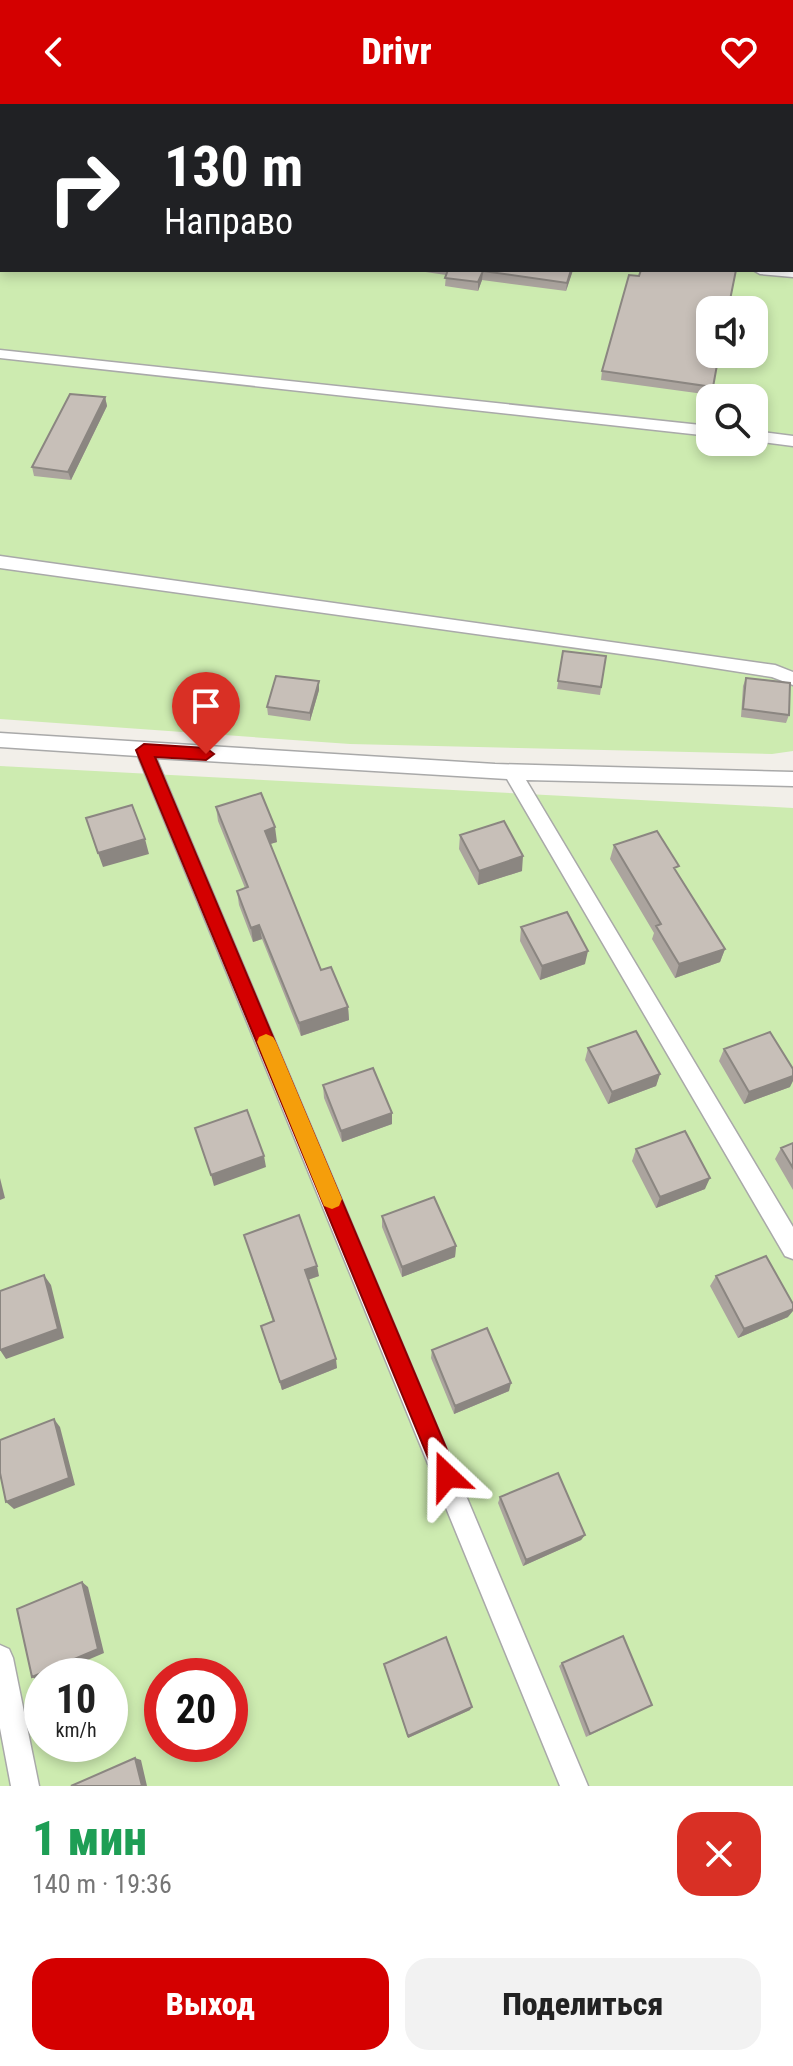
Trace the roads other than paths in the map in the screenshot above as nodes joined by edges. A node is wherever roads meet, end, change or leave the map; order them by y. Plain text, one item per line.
1 (0, 354) edge
2 (696, 429) edge
3 (768, 438) edge
4 (793, 441) edge
5 (0, 562) edge
6 (793, 679) edge
7 (0, 740) edge
8 (144, 750) junction
9 (512, 772) junction
10 (793, 779) edge
11 (793, 1248) edge
12 (0, 1658) edge
13 (25, 1786) edge
14 (574, 1786) edge

1 - 2 lane
3 - 4 lane
5 - 6 lane
7 - 8 lane
8 - 9 lane
8 - 14 lane
9 - 10 lane
9 - 11 lane
12 - 13 lane

